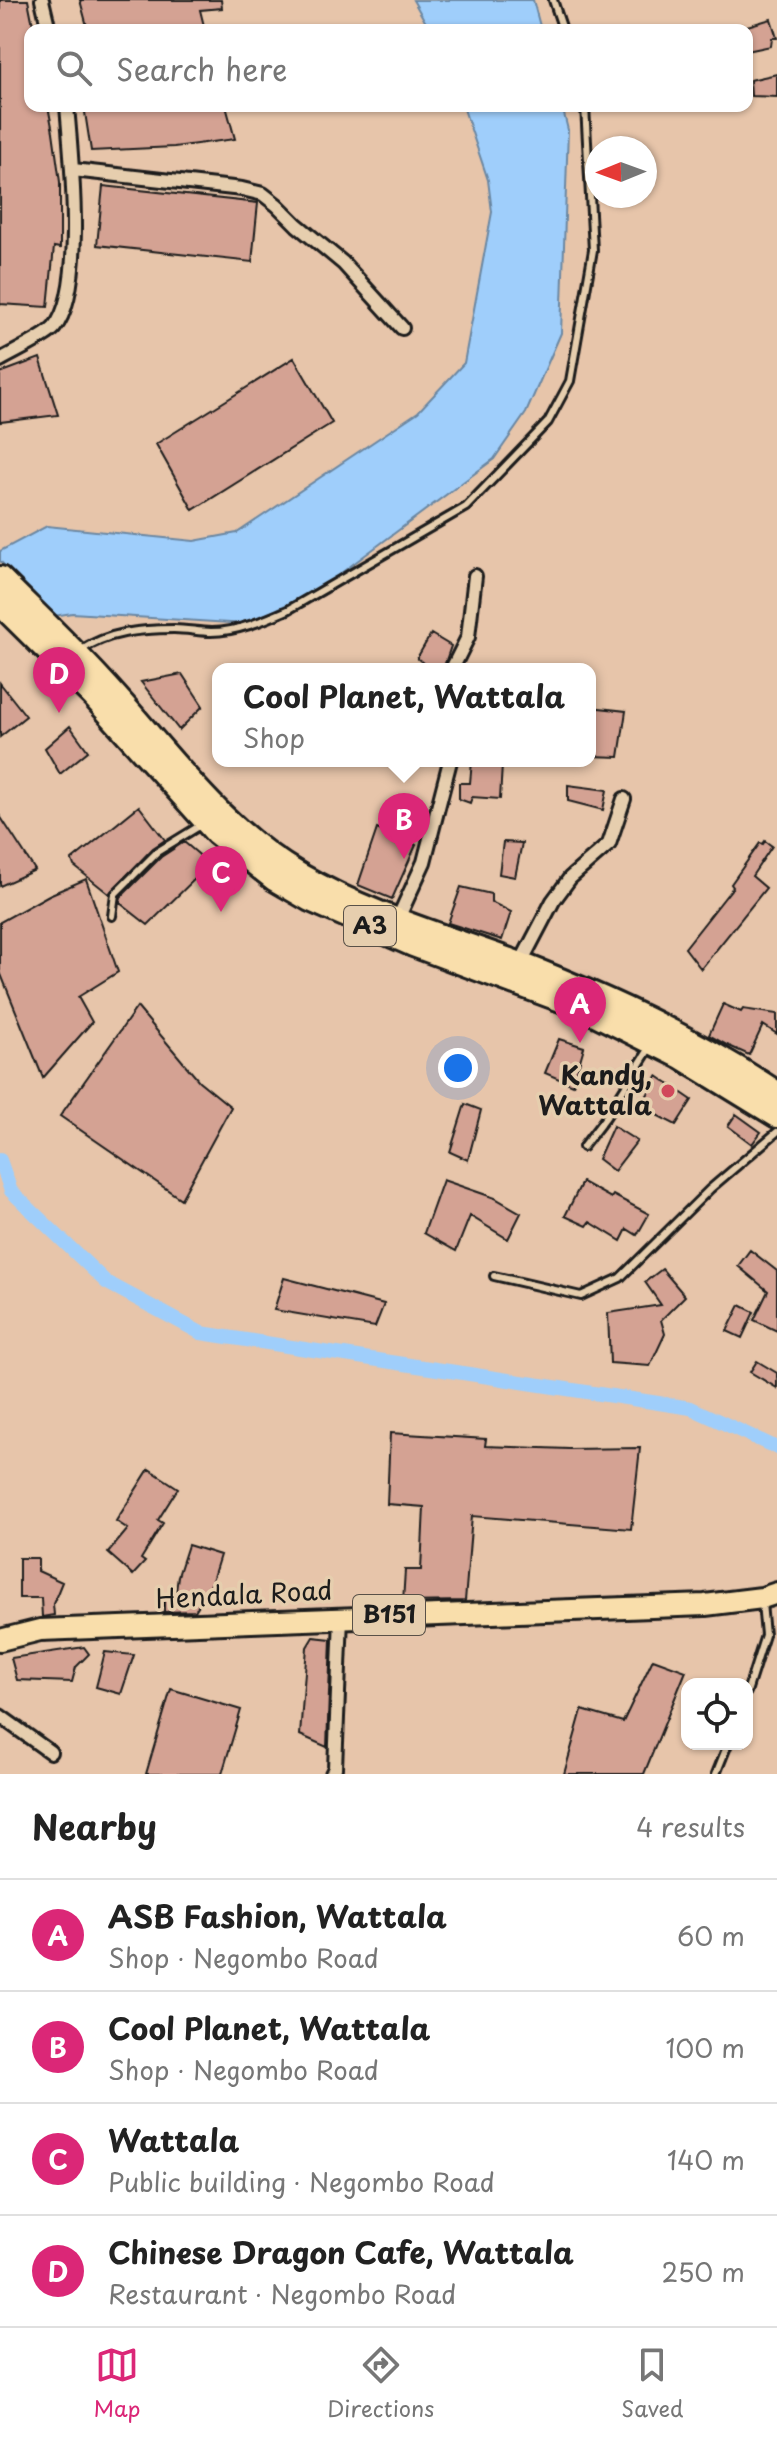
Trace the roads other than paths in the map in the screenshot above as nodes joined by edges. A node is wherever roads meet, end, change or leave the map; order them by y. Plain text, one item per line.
1 (42, 0) edge
2 (553, 0) edge
3 (48, 24) edge
4 (561, 24) edge
5 (68, 112) edge
6 (585, 112) edge
7 (73, 170) junction
8 (402, 328) dead end
9 (0, 360) edge
10 (475, 576) dead end
11 (0, 578) edge
12 (0, 604) edge
13 (38, 630) junction
14 (76, 654) junction
15 (455, 663) edge
16 (448, 767) edge
17 (624, 799) dead end
18 (213, 816) junction
19 (112, 916) dead end
20 (395, 927) junction
21 (520, 964) junction
22 (653, 1043) junction
23 (777, 1093) edge
24 (777, 1116) edge
25 (777, 1132) edge
26 (583, 1147) dead end
27 (494, 1276) dead end
28 (769, 1595) edge
29 (341, 1617) junction
30 (0, 1640) edge
31 (751, 1678) edge
32 (0, 1716) edge
33 (726, 1750) edge
34 (50, 1752) dead end
35 (332, 1774) edge
36 (716, 1774) edge

1 - 3 street
2 - 4 lane
5 - 7 street
6 - 14 lane
7 - 8 street
7 - 9 street
10 - 15 street
11 - 13 highway, A3
12 - 13 highway, A3
13 - 14 highway, A3
13 - 18 highway, A3
14 - 18 highway, A3
16 - 20 street
17 - 21 street
18 - 19 lane
18 - 20 highway, A3
20 - 21 highway, A3
20 - 22 highway, A3
21 - 23 highway, A3
22 - 24 highway, A3
22 - 26 lane
25 - 27 lane
28 - 29 main road, Hendala Road / B151
28 - 31 lane
29 - 30 main road, Hendala Road / B151
29 - 35 street
32 - 34 street
33 - 36 lane

